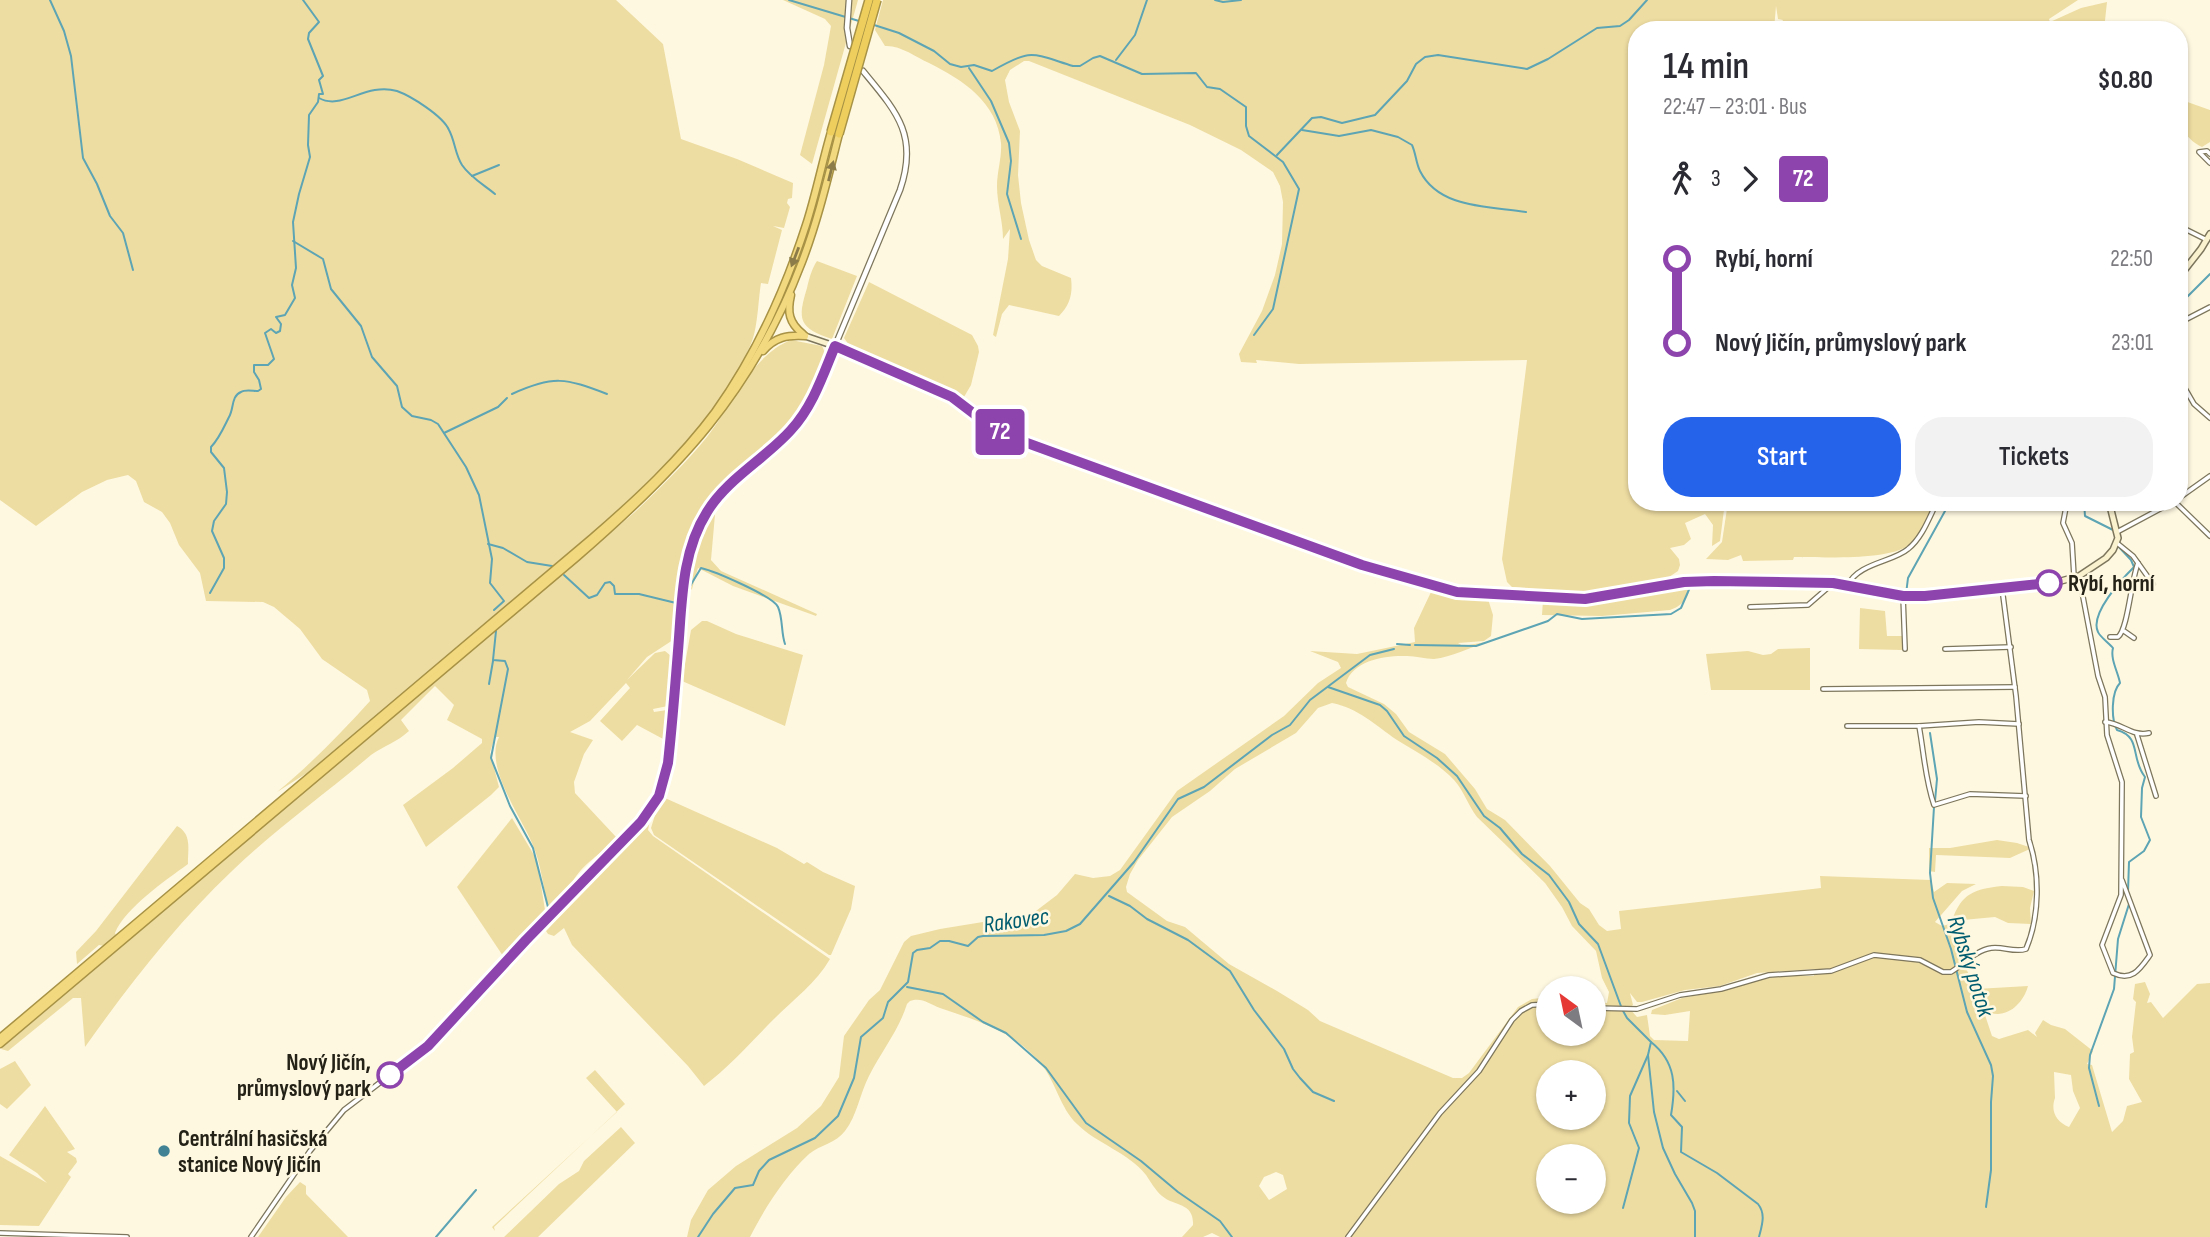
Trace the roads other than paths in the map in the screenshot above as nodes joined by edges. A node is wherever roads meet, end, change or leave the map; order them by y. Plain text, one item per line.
1 (849, 0) edge
2 (869, 0) edge
3 (877, 0) edge
4 (850, 46) dead end
5 (863, 71) dead end
6 (835, 133) junction
7 (2210, 154) edge
8 (2210, 163) edge
9 (2188, 229) edge
10 (2208, 237) edge
11 (2188, 264) edge
12 (794, 282) junction
13 (2210, 307) edge
14 (2188, 318) edge
15 (805, 336) junction
16 (835, 346) junction
17 (749, 370) junction
18 (2188, 394) edge
19 (2210, 418) edge
20 (2210, 476) edge
21 (2188, 492) edge
22 (1932, 511) edge
23 (2065, 511) edge
24 (2111, 511) edge
25 (2157, 511) edge
26 (2186, 511) edge
27 (2117, 532) junction
28 (2210, 536) edge
29 (2117, 543) junction
30 (2138, 563) junction
31 (2077, 577) junction
32 (1833, 583) junction
33 (1848, 584) junction
34 (2153, 584) dead end
35 (2002, 588) junction
36 (1903, 596) junction
37 (1750, 607) dead end
38 (2124, 631) junction
39 (2110, 636) dead end
40 (2134, 638) dead end
41 (2011, 647) junction
42 (1905, 649) dead end
43 (1945, 649) dead end
44 (2015, 687) junction
45 (1823, 689) dead end
46 (2105, 722) junction
47 (2019, 724) junction
48 (1847, 726) dead end
49 (1919, 726) junction
50 (2149, 733) dead end
51 (2137, 735) junction
52 (2026, 796) junction
53 (2156, 796) dead end
54 (2122, 880) junction
55 (1536, 1005) edge
56 (1606, 1008) edge
57 (0, 1038) edge
58 (0, 1044) edge
59 (0, 1233) edge
60 (127, 1237) edge
61 (251, 1237) edge
62 (1348, 1237) edge

1 - 4 street
2 - 6 highway, bridge
3 - 6 highway, bridge
5 - 16 street
12 -> 6 highway
6 -> 57 highway
7 - 8 street
9 - 10 street
10 - 11 main road
12 - 15 highway
12 - 17 highway
13 - 14 street
15 - 16 main road
15 - 17 highway
16 - 32 main road
16 - 61 street
17 - 58 highway
18 - 19 street
20 - 21 street
22 - 33 street
23 - 31 street
24 - 27 main road
25 - 27 street
26 - 28 street
27 - 29 main road
29 - 30 street
29 - 31 main road
30 - 34 street
30 - 38 street
31 - 35 main road
31 - 46 street
32 - 33 main road
32 - 37 street
33 - 36 main road
35 - 36 main road
35 - 41 street
36 - 42 street
38 - 39 street
38 - 40 street
41 - 43 street
41 - 44 street
44 - 45 street
44 - 47 street
46 - 51 street
46 - 54 street
47 - 49 street
47 - 52 street
48 - 49 street
49 - 52 street
50 - 51 street
51 - 53 street
52 - 56 street
54 - 54 street
55 - 62 street
59 - 60 street

